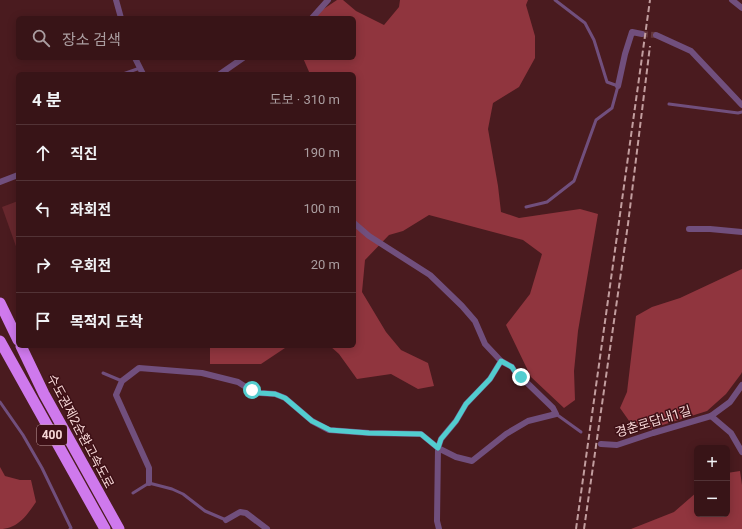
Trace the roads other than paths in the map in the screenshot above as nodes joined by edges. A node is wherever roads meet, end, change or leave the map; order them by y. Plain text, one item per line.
1 (116, 0) edge
2 (328, 0) edge
3 (555, 0) edge
4 (732, 0) edge
5 (742, 8) edge
6 (120, 16) edge
7 (314, 16) edge
8 (642, 34) tunnel mouth
9 (656, 35) tunnel mouth
10 (137, 60) edge
11 (240, 60) edge
12 (141, 71) edge
13 (223, 72) edge
14 (618, 86) junction
15 (669, 104) dead end
16 (742, 105) edge
17 (742, 112) edge
18 (16, 176) edge
19 (0, 182) edge
20 (526, 207) dead end
21 (356, 225) edge
22 (689, 229) dead end
23 (742, 232) edge
24 (0, 303) edge
25 (16, 336) edge
26 (0, 341) edge
27 (22, 348) edge
28 (501, 361) junction
29 (103, 373) dead end
30 (122, 380) junction
31 (742, 385) edge
32 (0, 402) edge
33 (556, 414) junction
34 (711, 416) junction
35 (582, 432) dead end
36 (601, 444) dead end
37 (438, 448) junction
38 (742, 452) edge
39 (149, 483) junction
40 (133, 492) dead end
41 (226, 520) joint
42 (70, 529) edge
43 (105, 529) edge
44 (119, 529) edge
45 (267, 529) edge
46 (439, 529) edge

1 - 6 street
2 - 7 street
3 - 14 lane
4 - 5 street
8 - 14 street
9 - 16 street
10 - 12 street
11 - 13 street
14 - 20 lane
15 - 17 lane
18 - 19 street
21 - 28 street
22 - 23 street
24 - 25 highway
26 - 43 highway, 수도권제2순환고속도로 / 400
27 - 44 highway, 수도권제2순환고속도로 / 400
28 - 33 street
28 - 37 street
29 - 30 lane
30 - 37 street
30 - 39 street
31 - 34 street, 경춘로답내1길
32 - 42 lane
33 - 35 lane
33 - 37 street
34 - 36 street, 경춘로답내1길
34 - 38 street, 경춘로답내1길
37 - 46 street
39 - 40 lane
39 - 41 lane
41 - 45 street

